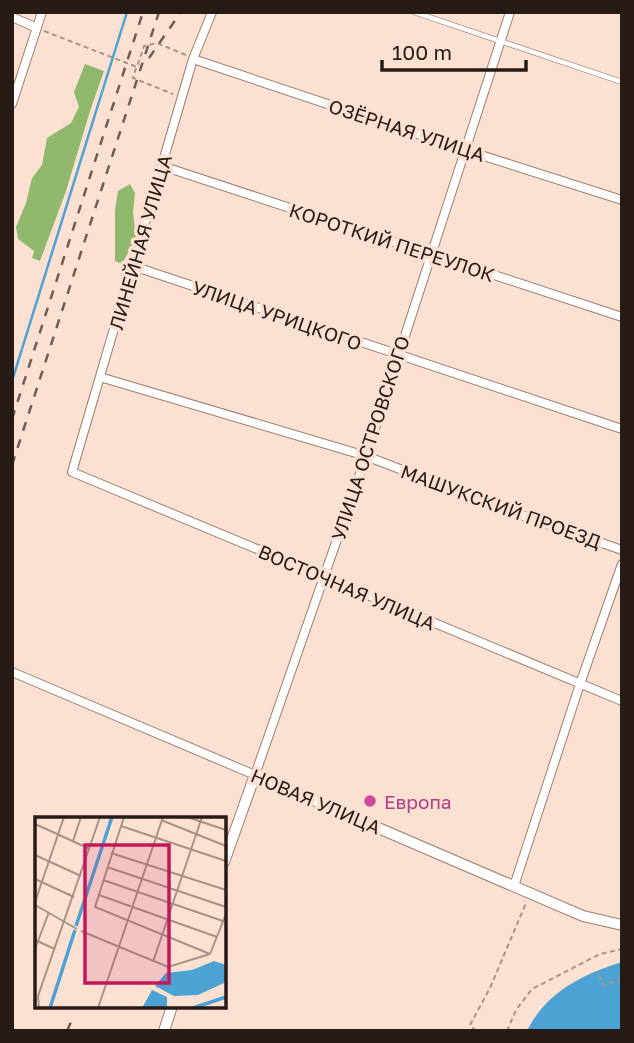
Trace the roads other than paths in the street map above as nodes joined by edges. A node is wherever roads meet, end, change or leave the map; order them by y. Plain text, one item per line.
1 (41, 12) edge
2 (212, 12) edge
3 (414, 12) edge
4 (510, 12) edge
5 (12, 17) edge
6 (37, 28) junction
7 (501, 41) junction
8 (192, 62) junction
9 (622, 82) edge
10 (12, 104) edge
11 (465, 150) junction
12 (162, 166) junction
13 (622, 200) edge
14 (430, 255) junction
15 (133, 266) junction
16 (622, 317) edge
17 (398, 355) junction
18 (100, 377) junction
19 (622, 429) edge
20 (366, 456) junction
21 (72, 472) joint
22 (622, 550) edge
23 (622, 564) edge
24 (323, 578) junction
25 (12, 672) edge
26 (580, 684) junction
27 (622, 701) edge
28 (255, 775) junction
29 (226, 856) edge
30 (514, 886) junction
31 (622, 925) edge
32 (171, 1008) edge
33 (164, 1031) edge

1 - 6 street
2 - 8 street, ЛИНЕЙНАЯ УЛИЦА
3 - 7 lane
4 - 7 street, УЛИЦА ОСТРОВСКОГО
5 - 6 street
6 - 10 street
7 - 9 lane
7 - 11 street, УЛИЦА ОСТРОВСКОГО
8 - 11 street, ОЗЁРНАЯ УЛИЦА
8 - 12 street, ЛИНЕЙНАЯ УЛИЦА
11 - 13 street, ОЗЁРНАЯ УЛИЦА
11 - 14 street, УЛИЦА ОСТРОВСКОГО
12 - 14 street, КОРОТКИЙ ПЕРЕУЛОК
12 - 15 street, ЛИНЕЙНАЯ УЛИЦА
14 - 16 street, КОРОТКИЙ ПЕРЕУЛОК
14 - 17 street, УЛИЦА ОСТРОВСКОГО
15 - 17 street, УЛИЦА УРИЦКОГО
15 - 18 street, ЛИНЕЙНАЯ УЛИЦА
17 - 19 street, УЛИЦА УРИЦКОГО
17 - 20 street, УЛИЦА ОСТРОВСКОГО
18 - 20 street, МАШУКСКИЙ ПРОЕЗД
18 - 21 street, ЛИНЕЙНАЯ УЛИЦА
20 - 22 street, МАШУКСКИЙ ПРОЕЗД
20 - 24 street, УЛИЦА ОСТРОВСКОГО
21 - 24 street, ВОСТОЧНАЯ УЛИЦА
23 - 26 street
24 - 26 street, ВОСТОЧНАЯ УЛИЦА
24 - 28 street, УЛИЦА ОСТРОВСКОГО
25 - 28 street, НОВАЯ УЛИЦА
26 - 27 street, ВОСТОЧНАЯ УЛИЦА
26 - 30 street
28 - 29 street, УЛИЦА ОСТРОВСКОГО
28 - 30 street, НОВАЯ УЛИЦА
30 - 31 street, НОВАЯ УЛИЦА
32 - 33 street

